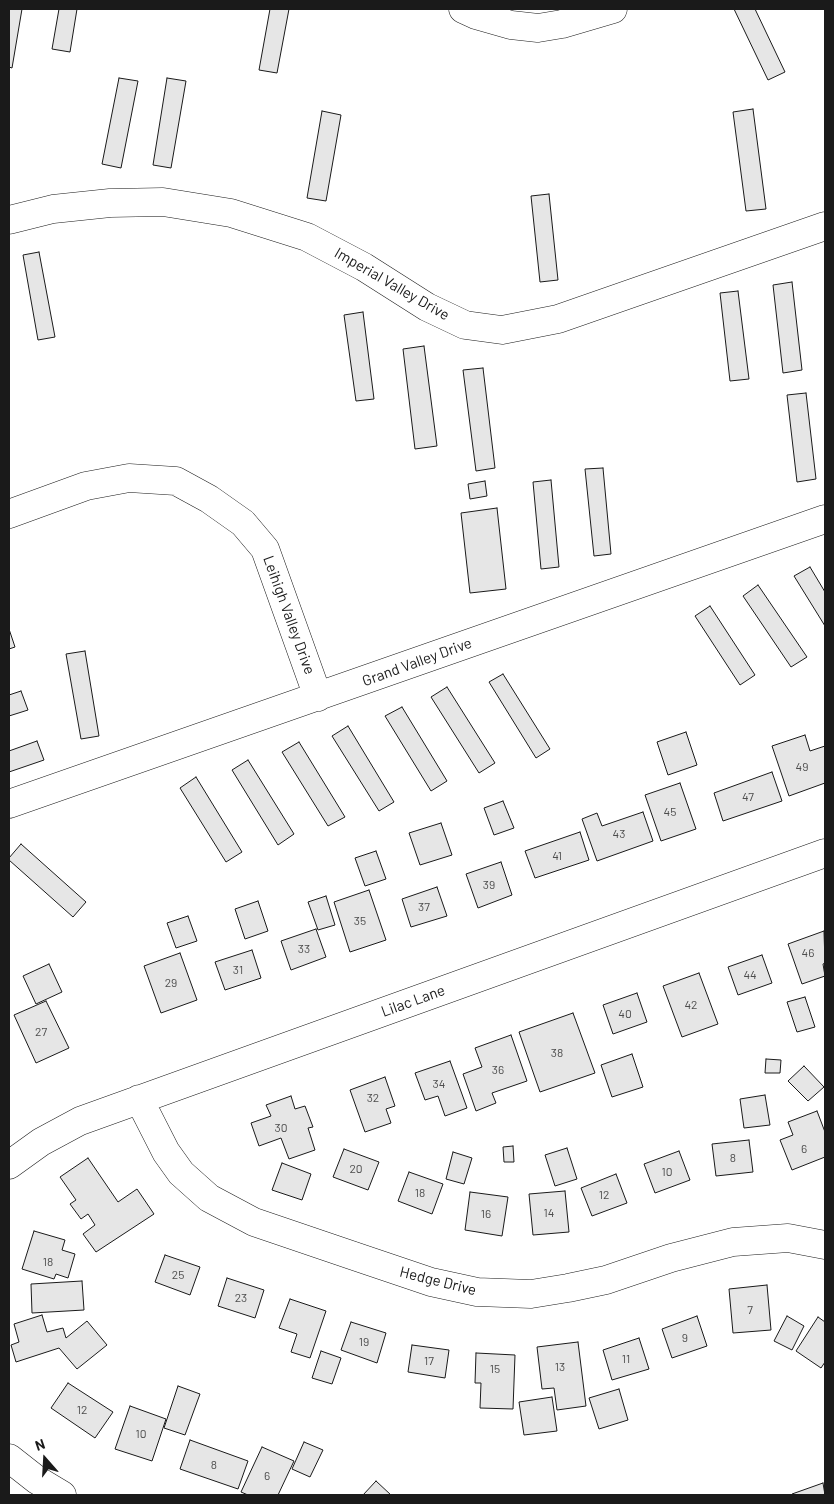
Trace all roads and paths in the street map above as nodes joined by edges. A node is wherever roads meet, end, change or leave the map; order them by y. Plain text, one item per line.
1 (463, 9) edge
2 (613, 9) edge
3 (9, 220) edge
4 (825, 226) edge
5 (9, 514) edge
6 (825, 519) edge
7 (318, 697) junction
8 (9, 804) edge
9 (825, 854) edge
10 (139, 1099) junction
11 (9, 1165) edge
12 (825, 1246) edge
13 (9, 1458) edge
14 (62, 1495) edge

1 - 2 street
3 - 4 street, Imperial Valley Drive
5 - 7 street, Leihigh Valley Drive
6 - 7 street, Grand Valley Drive
7 - 8 street, Grand Valley Drive
9 - 10 street, Lilac Lane
10 - 11 street, Lilac Lane
10 - 12 street, Hedge Drive
13 - 14 street

